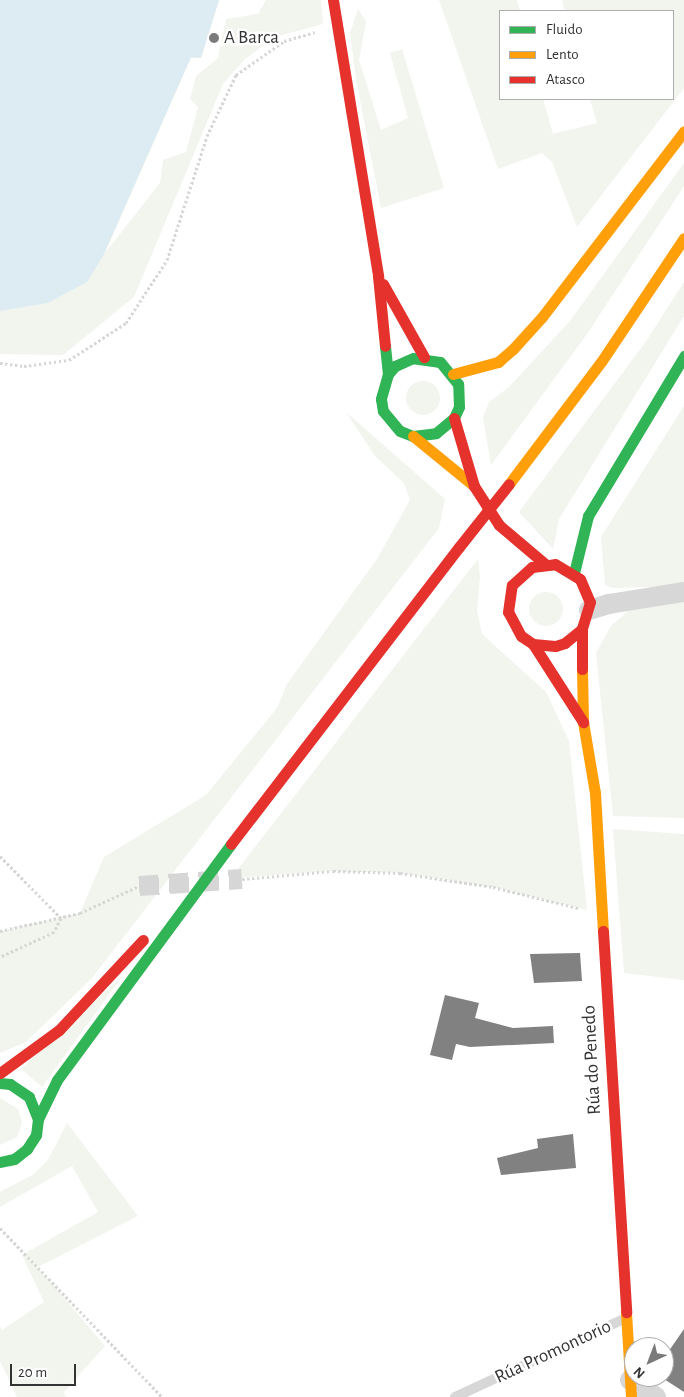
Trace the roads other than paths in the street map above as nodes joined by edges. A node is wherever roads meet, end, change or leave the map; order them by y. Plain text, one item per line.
1 (333, 0) edge
2 (684, 131) edge
3 (684, 238) edge
4 (378, 276) junction
5 (684, 356) edge
6 (424, 357) junction
7 (388, 374) junction
8 (453, 374) junction
9 (454, 418) junction
10 (413, 436) junction
11 (474, 486) junction
12 (499, 525) junction
13 (503, 542) dead end
14 (545, 564) junction
15 (508, 568) dead end
16 (574, 573) junction
17 (512, 585) junction
18 (684, 592) edge
19 (589, 610) junction
20 (582, 629) junction
21 (533, 644) junction
22 (583, 722) junction
23 (249, 818) junction
24 (0, 1073) edge
25 (0, 1083) edge
26 (38, 1119) junction
27 (0, 1162) edge
28 (625, 1319) junction
29 (630, 1389) edge
30 (454, 1397) edge
31 (656, 1397) edge

1 - 4 main road
2 - 8 main road
3 - 23 main road, bridge
4 - 6 main road
4 - 7 main road
5 - 16 main road
6 - 7 main road
6 - 8 main road
7 - 10 main road
8 - 9 main road
9 - 10 main road
9 - 11 main road
10 - 11 main road
11 - 12 main road
12 - 13 main road
12 - 14 main road
14 - 16 main road
14 - 17 main road
15 - 17 main road
16 - 19 main road
17 - 21 main road
18 - 19 street
19 - 20 main road
20 - 21 main road
20 - 22 main road, Rúa do Penedo
21 - 22 main road, Rúa do Penedo
22 - 28 main road, Rúa do Penedo
23 - 24 main road
23 - 26 main road
25 - 26 main road
26 - 27 main road
28 - 29 main road, Rúa do Penedo
28 - 30 lane, Rúa Promontorio
29 - 31 street

